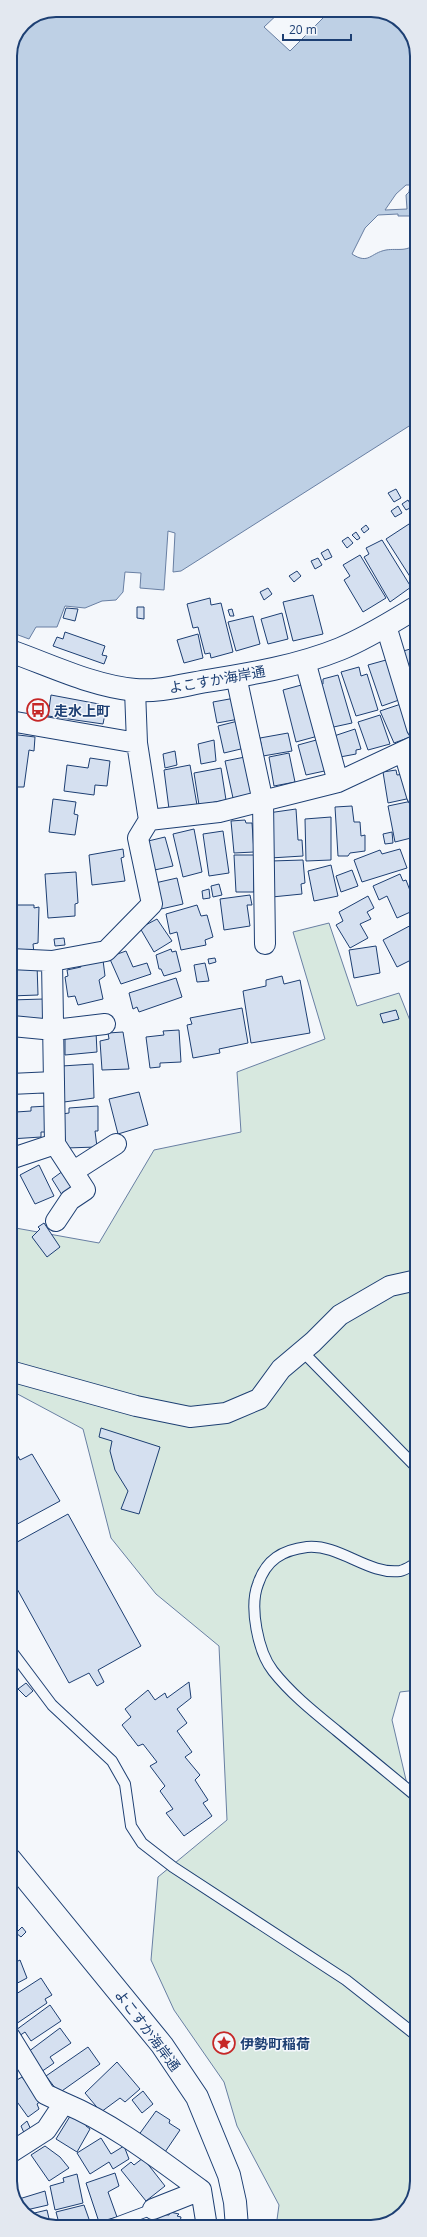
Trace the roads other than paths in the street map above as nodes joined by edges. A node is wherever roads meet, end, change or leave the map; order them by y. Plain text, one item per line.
1 (410, 611) edge
2 (386, 626) junction
3 (17, 654) edge
4 (305, 661) junction
5 (236, 676) junction
6 (135, 690) junction
7 (410, 705) edge
8 (17, 722) edge
9 (137, 743) junction
10 (410, 749) edge
11 (338, 782) junction
12 (263, 802) junction
13 (149, 820) junction
14 (265, 944) dead end
15 (17, 959) edge
16 (52, 961) junction
17 (106, 1024) dead end
18 (17, 1026) edge
19 (54, 1030) junction
20 (54, 1082) junction
21 (17, 1084) edge
22 (55, 1144) junction
23 (116, 1144) dead end
24 (17, 1157) edge
25 (74, 1171) junction
26 (56, 1221) dead end
27 (410, 1282) edge
28 (302, 1350) junction
29 (17, 1373) edge
30 (410, 1461) edge
31 (410, 1566) edge
32 (17, 1658) edge
33 (410, 1791) edge
34 (17, 1868) edge
35 (410, 2030) edge
36 (17, 2048) edge
37 (64, 2103) junction
38 (17, 2149) edge
39 (201, 2190) junction
40 (153, 2209) joint
41 (124, 2220) edge
42 (206, 2220) edge
43 (237, 2220) edge

1 - 2 highway, よこすか海岸通
2 - 4 highway, よこすか海岸通
2 - 7 street
3 - 6 highway, よこすか海岸通
4 - 5 highway, よこすか海岸通
4 - 11 street
5 - 6 highway, よこすか海岸通
5 - 12 street
6 - 9 street
8 - 9 street
9 - 13 street
10 - 11 street
11 - 12 street
12 - 13 street
12 - 14 street
13 - 16 street
15 - 16 street
16 - 19 street
17 - 19 street
18 - 19 street
19 - 20 street
20 - 21 street
20 - 22 street
22 - 24 street
22 - 25 street
23 - 25 street
25 - 26 street
27 - 28 street
28 - 29 street
28 - 30 lane
31 - 33 lane
32 - 35 lane
34 - 43 highway, よこすか海岸通
36 - 37 street
37 - 38 street
37 - 39 street
39 - 40 street
39 - 42 street
40 - 41 lane

